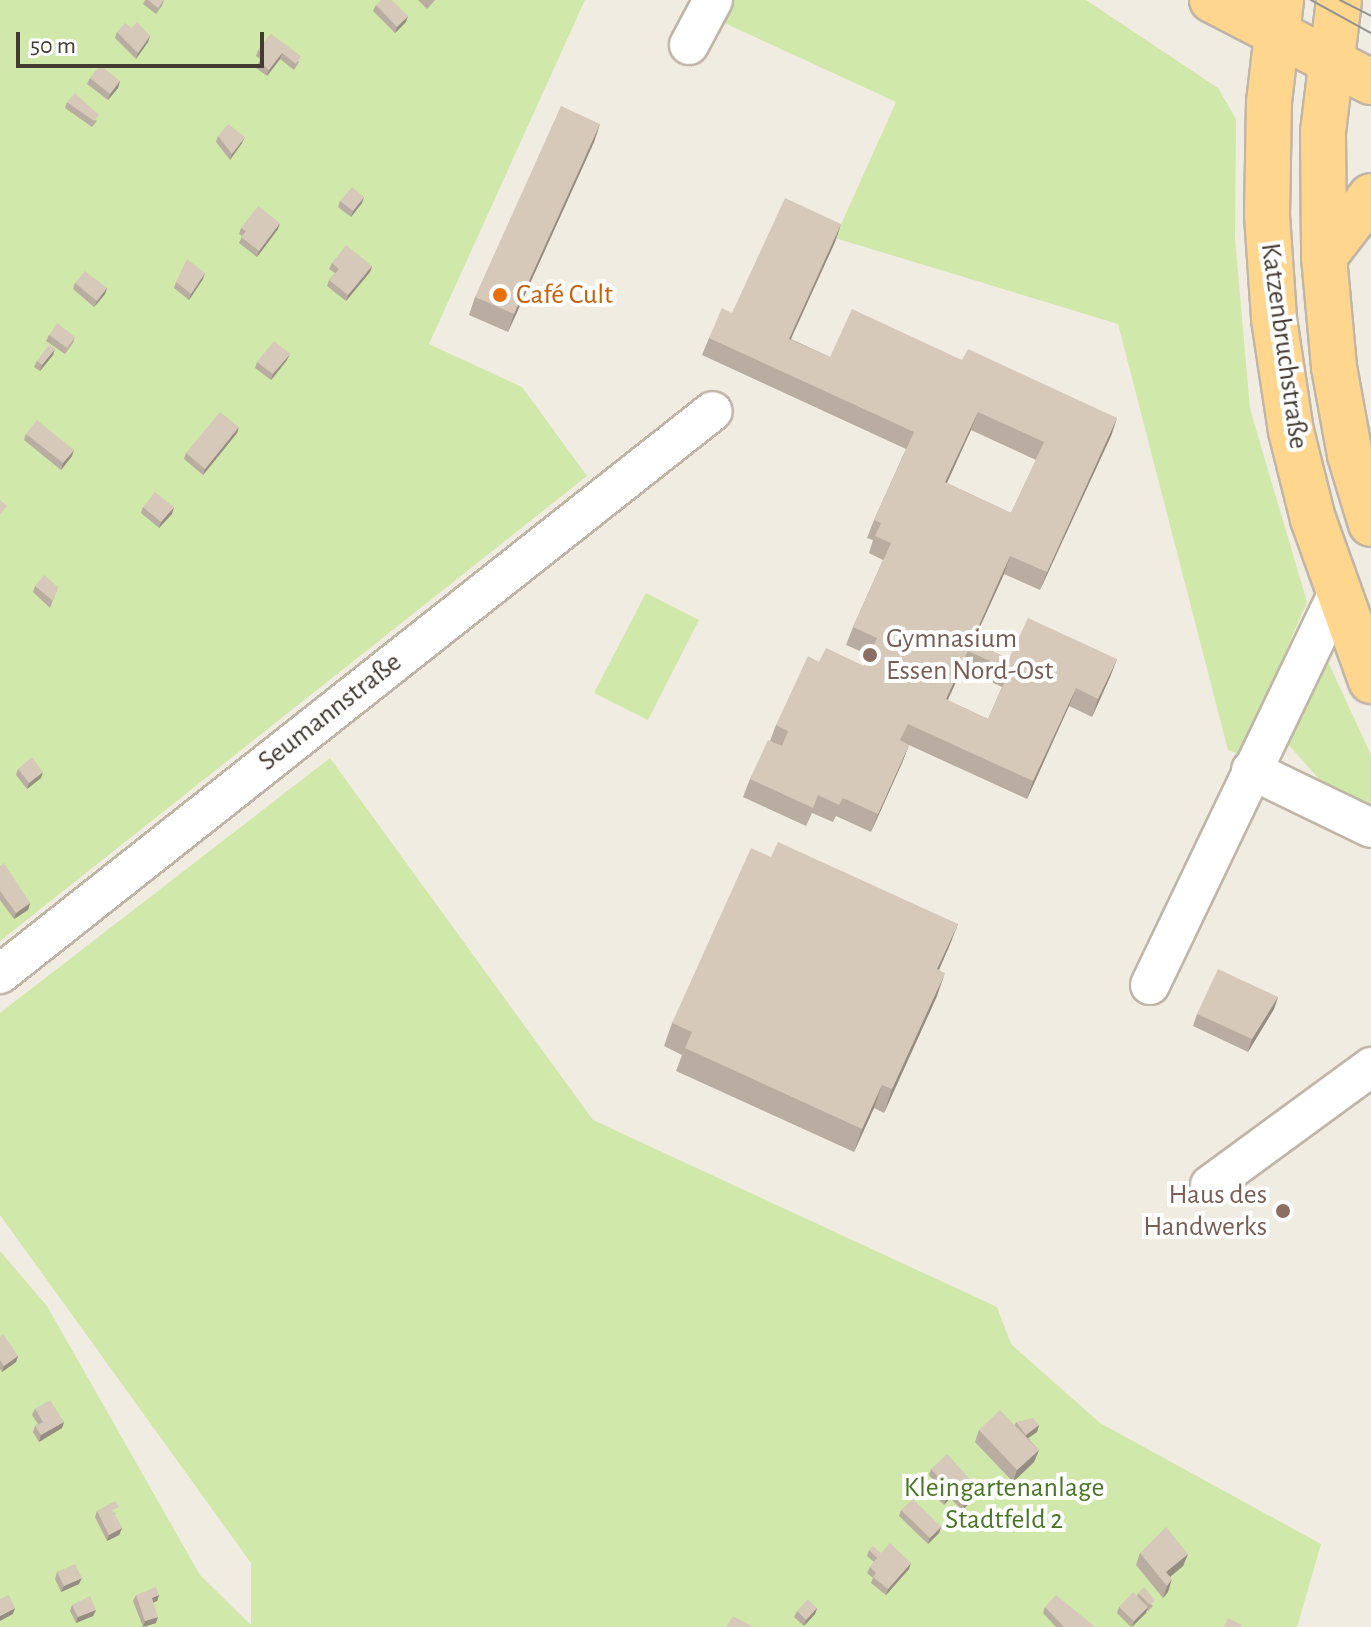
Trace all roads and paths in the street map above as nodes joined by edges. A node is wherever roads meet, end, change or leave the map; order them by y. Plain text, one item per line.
1 (713, 0) edge
2 (1212, 0) edge
3 (1338, 3) edge
4 (1279, 16) edge
5 (689, 45) dead end
6 (1330, 60) junction
7 (1371, 82) edge
8 (1371, 196) edge
9 (1324, 257) junction
10 (713, 411) dead end
11 (1371, 524) edge
12 (1337, 595) junction
13 (1371, 681) edge
14 (1251, 770) junction
15 (1371, 828) edge
16 (0, 974) edge
17 (1150, 985) dead end
18 (1371, 1067) edge
19 (1210, 1185) dead end

1 - 5 street
2 - 4 main road
3 - 6 main road, Katzenbruchstraße
4 - 6 main road
4 - 12 main road, Katzenbruchstraße
6 - 7 main road
6 - 9 main road, Katzenbruchstraße
8 - 9 main road
9 - 11 main road, Katzenbruchstraße
10 - 16 street, Seumannstraße
12 - 13 main road, Katzenbruchstraße
12 - 14 street
14 - 15 street
14 - 17 street
18 - 19 street

